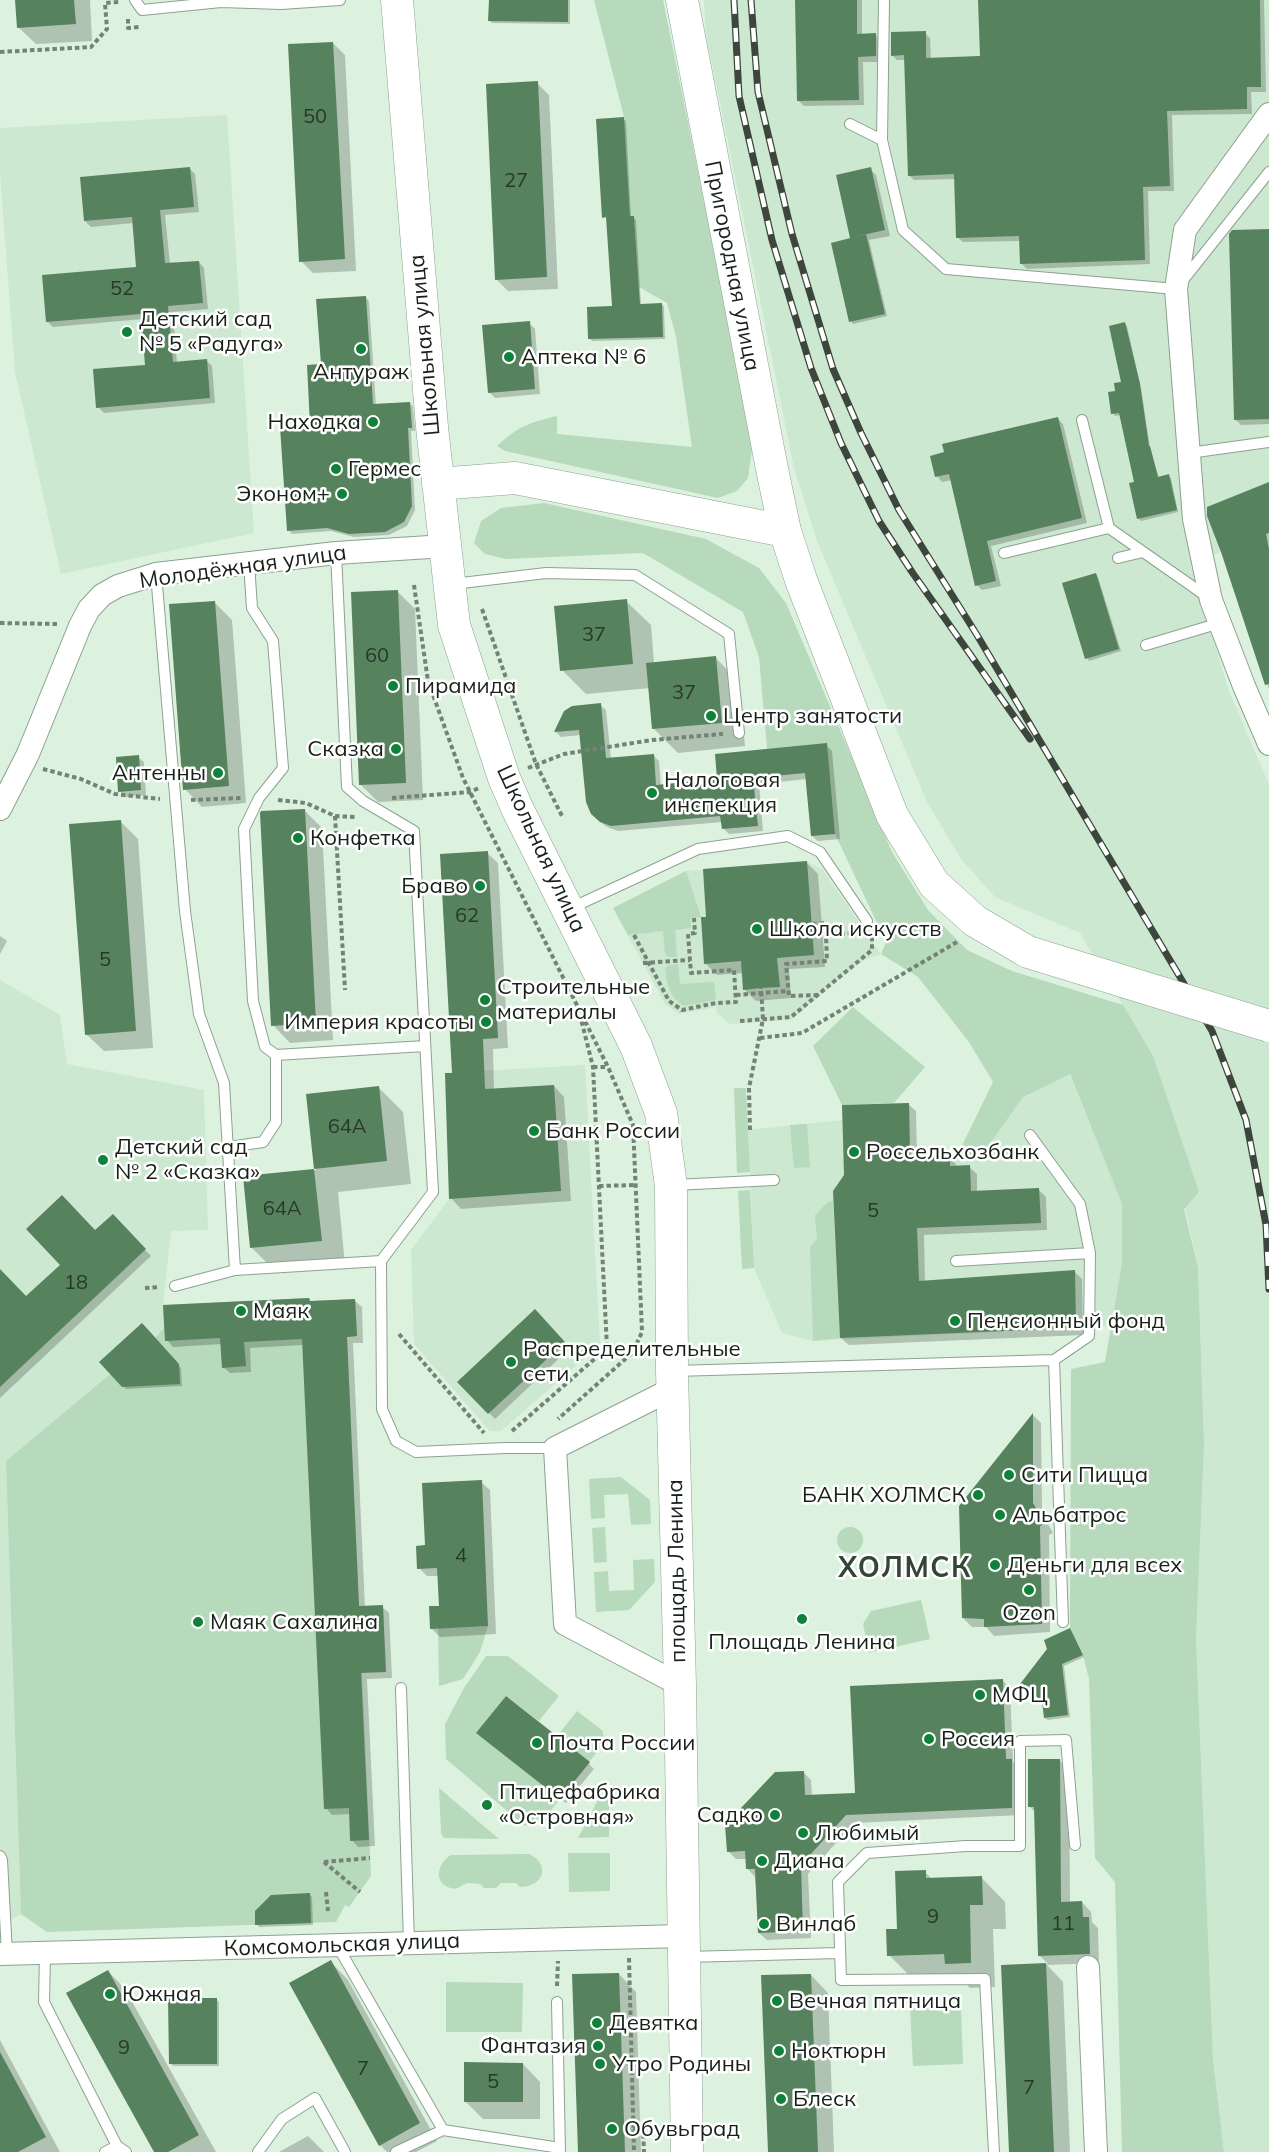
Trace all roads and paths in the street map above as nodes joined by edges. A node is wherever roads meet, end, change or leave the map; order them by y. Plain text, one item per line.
1 (135, 0) edge
2 (340, 0) edge
3 (397, 0) edge
4 (681, 0) edge
5 (884, 0) edge
6 (221, 1) edge
7 (281, 2) edge
8 (105, 3) dead end
9 (0, 52) edge
10 (1269, 114) edge
11 (850, 124) dead end
12 (882, 140) junction
13 (1269, 172) edge
14 (1176, 289) junction
15 (1082, 420) dead end
16 (1269, 442) edge
17 (1189, 453) junction
18 (438, 484) junction
19 (1109, 528) junction
20 (785, 531) junction
21 (445, 546) junction
22 (1143, 552) junction
23 (336, 553) junction
24 (1004, 554) dead end
25 (1118, 558) dead end
26 (249, 563) junction
27 (156, 574) junction
28 (464, 583) junction
29 (414, 585) dead end
30 (1211, 600) junction
31 (0, 623) edge
32 (56, 623) dead end
33 (1220, 623) junction
34 (1146, 645) dead end
35 (739, 733) joint
36 (1269, 744) edge
37 (28, 754) junction
38 (536, 764) junction
39 (504, 778) junction
40 (470, 792) junction
41 (428, 794) dead end
42 (260, 798) junction
43 (175, 800) junction
44 (0, 809) edge
45 (335, 816) junction
46 (361, 818) dead end
47 (563, 818) dead end
48 (569, 909) junction
49 (694, 918) dead end
50 (867, 921) dead end
51 (812, 924) dead end
52 (873, 932) dead end
53 (695, 933) junction
54 (702, 933) dead end
55 (860, 933) dead end
56 (826, 935) junction
57 (634, 936) dead end
58 (938, 953) dead end
59 (690, 960) junction
60 (643, 963) dead end
61 (649, 963) junction
62 (345, 990) dead end
63 (761, 991) junction
64 (788, 991) junction
65 (736, 995) junction
66 (818, 995) junction
67 (577, 1006) junction
68 (764, 1019) junction
69 (740, 1021) dead end
70 (1269, 1026) edge
71 (759, 1038) junction
72 (425, 1046) junction
73 (276, 1055) junction
74 (593, 1067) junction
75 (608, 1067) junction
76 (750, 1130) dead end
77 (1030, 1135) dead end
78 (229, 1147) junction
79 (774, 1180) dead end
80 (636, 1185) junction
81 (599, 1186) junction
82 (671, 1186) junction
83 (1090, 1253) junction
84 (381, 1261) junction
85 (956, 1261) dead end
86 (235, 1270) junction
87 (175, 1286) dead end
88 (381, 1313) junction
89 (607, 1348) junction
90 (633, 1352) junction
91 (1054, 1360) junction
92 (672, 1380) junction
93 (557, 1420) dead end
94 (504, 1443) junction
95 (555, 1448) junction
96 (1063, 1622) dead end
97 (680, 1685) junction
98 (401, 1688) dead end
99 (1075, 1845) dead end
100 (0, 1856) edge
101 (370, 1858) dead end
102 (326, 1892) dead end
103 (360, 1892) dead end
104 (328, 1911) dead end
105 (558, 1939) junction
106 (409, 1943) junction
107 (337, 1945) junction
108 (683, 1946) junction
109 (45, 1953) junction
110 (839, 1953) junction
111 (3, 1954) edge
112 (629, 1955) dead end
113 (1088, 1967) dead end
114 (557, 2002) joint
115 (633, 2129) junction
116 (443, 2130) junction
117 (121, 2149) edge
118 (560, 2150) edge
119 (105, 2152) edge
120 (258, 2152) edge
121 (345, 2152) edge
122 (396, 2152) edge
123 (634, 2152) edge
124 (644, 2152) edge
125 (687, 2152) edge
126 (994, 2152) edge
127 (1096, 2152) edge

1 - 6 lane
2 - 7 lane
3 - 18 main road, Школьная улица
4 - 20 main road, Пригородная улица
5 - 12 lane
6 - 7 lane
8 - 9 path
10 - 14 street
11 - 12 lane
12 - 14 lane
13 - 14 lane
14 - 17 street
15 - 19 lane
16 - 17 lane
17 - 30 street
18 - 20 main road
18 - 21 main road, Школьная улица
19 - 22 lane
19 - 24 lane
20 - 70 main road, Пригородная улица, bridge
21 - 23 street, Молодёжная улица
21 - 28 main road, Школьная улица
22 - 25 lane
22 - 30 lane
23 - 26 street, Молодёжная улица
23 - 72 lane
26 - 27 street, Молодёжная улица
26 - 42 lane
27 - 37 street, Молодёжная улица
27 - 43 lane
28 - 35 lane
28 - 38 path
28 - 39 main road, Школьная улица
29 - 40 path
30 - 33 street
31 - 32 path
33 - 34 lane
33 - 36 street
35 - 38 path
37 - 43 path
37 - 44 street, Молодёжная улица
38 - 39 path
38 - 47 path
39 - 40 path
39 - 48 main road, Школьная улица
40 - 41 path
40 - 67 path
42 - 43 path
42 - 45 path
42 - 73 lane
43 - 78 lane
45 - 46 path
45 - 62 path
48 - 50 lane
48 - 82 main road, Школьная улица
49 - 53 path
51 - 56 path
52 - 66 path
53 - 54 path
53 - 59 path
55 - 56 path
56 - 64 path
57 - 61 path
58 - 71 path
59 - 61 path
59 - 65 path
60 - 61 path
61 - 65 path
63 - 64 path
63 - 65 path
63 - 68 path
64 - 66 path
66 - 68 path
67 - 74 path
67 - 75 path
68 - 69 path
68 - 71 path
71 - 76 path
72 - 73 lane
72 - 84 lane
73 - 78 lane
74 - 75 path
74 - 81 path
75 - 80 path
77 - 83 lane
78 - 86 lane
79 - 82 lane
80 - 81 path
80 - 90 path
81 - 89 path
82 - 92 main road, площадь Ленина
83 - 85 lane
83 - 91 lane
84 - 86 lane
84 - 88 lane
86 - 87 lane
88 - 94 path
88 - 94 lane
89 - 90 path
89 - 94 path
90 - 93 path
91 - 92 lane
91 - 96 lane
92 - 95 street
92 - 97 main road, площадь Ленина
94 - 95 lane
95 - 97 street
97 - 108 main road, площадь Ленина
98 - 106 lane
99 - 110 lane
100 - 111 lane
101 - 103 path
102 - 104 path
105 - 106 street, Комсомольская улица
105 - 108 street, Комсомольская улица
105 - 114 path
106 - 107 street, Комсомольская улица
107 - 109 street, Комсомольская улица
107 - 116 lane
108 - 110 lane
108 - 125 main road, площадь Ленина
109 - 111 street, Комсомольская улица
109 - 117 lane
110 - 126 lane
112 - 115 path
113 - 127 street
114 - 118 lane
115 - 123 path
115 - 124 path
116 - 118 lane
116 - 122 lane
117 - 119 lane
120 - 121 lane

